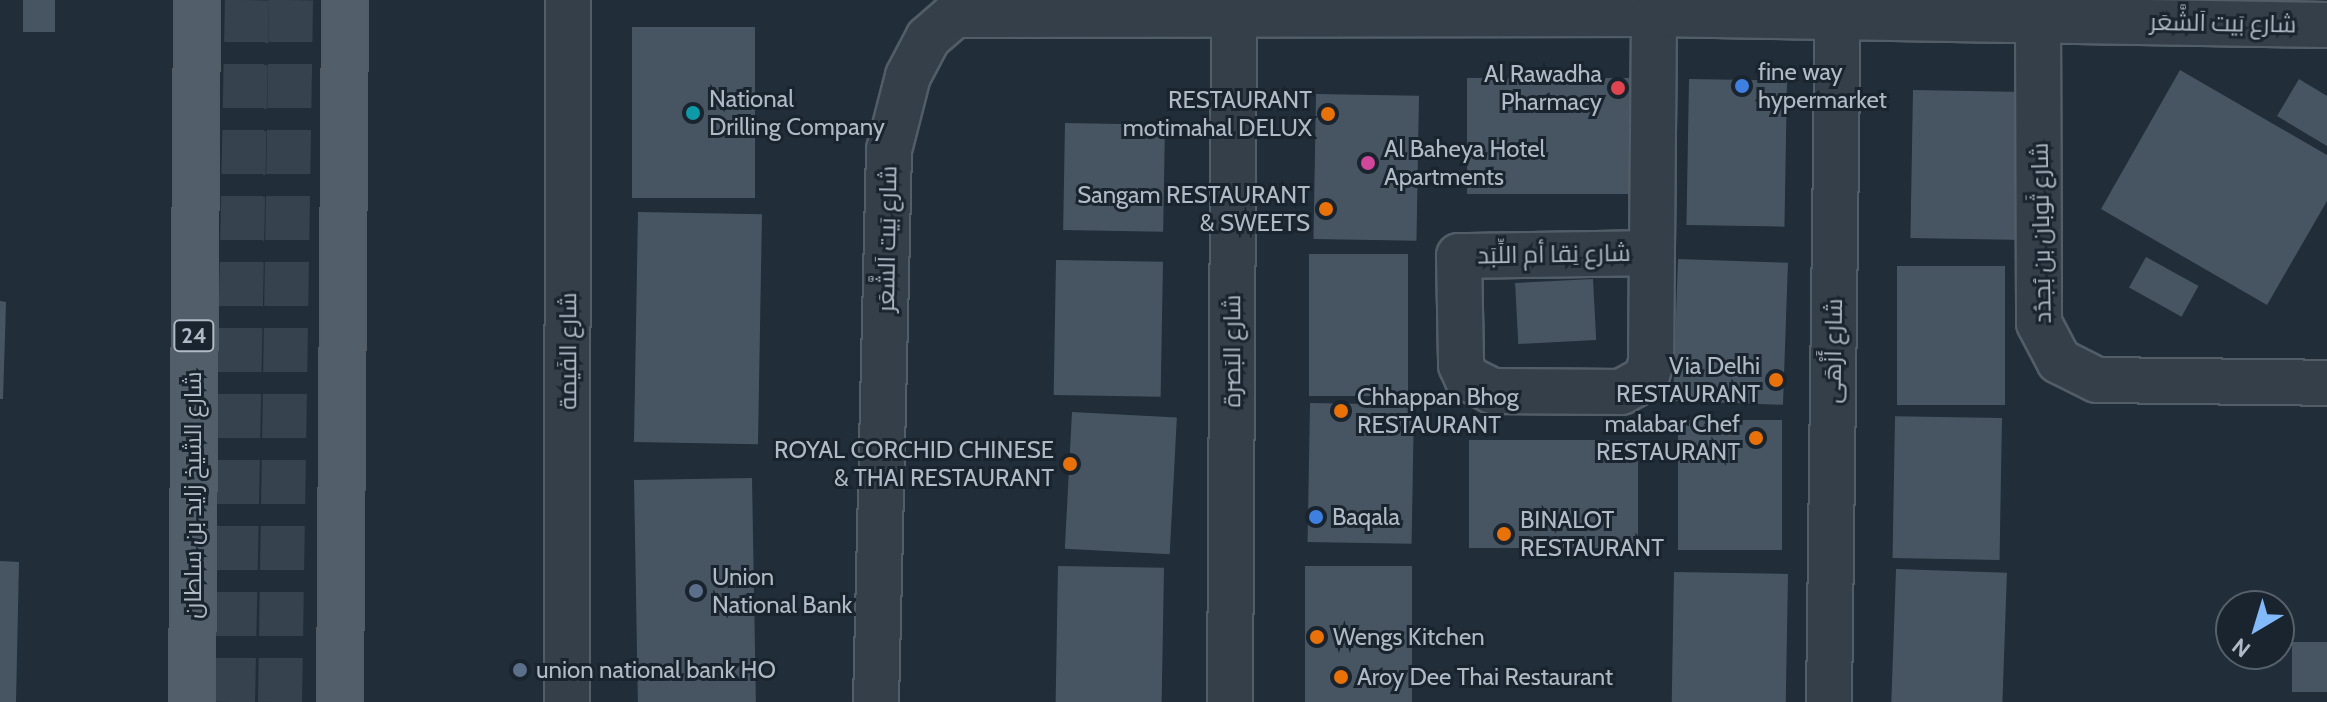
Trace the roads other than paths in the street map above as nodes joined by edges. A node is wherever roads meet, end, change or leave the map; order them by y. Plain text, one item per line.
1 (197, 0) edge
2 (345, 0) edge
3 (568, 0) edge
4 (1234, 7) edge
5 (1838, 8) edge
6 (1654, 14) junction
7 (2038, 19) junction
8 (2327, 25) edge
9 (1652, 253) junction
10 (2327, 383) edge
11 (192, 702) edge
12 (340, 702) edge
13 (567, 702) edge
14 (876, 702) edge
15 (1230, 702) edge
16 (1829, 702) edge

1 - 11 main road, شارع الشيخ زايد بن سلطان / 24
2 - 12 main road
3 - 13 street, شارع الفَيمة
4 - 6 street, شارع بَيت اَلشَّعَر
4 - 14 street, شارع بَيت اَلشَّعَر
4 - 15 street, شارع البَصرة
5 - 6 street, شارع بَيت اَلشَّعَر
5 - 7 street, شارع بَيت اَلشَّعَر
5 - 16 street, شارع أَزْهَى
6 - 9 street, شارع نِقا أم اللِّبَد
7 - 8 street, شارع بَيت اَلشَّعَر
7 - 10 street, شارع ثَوبان بن بُجدُد
9 - 9 street, شارع نِقا أم اللِّبَد

